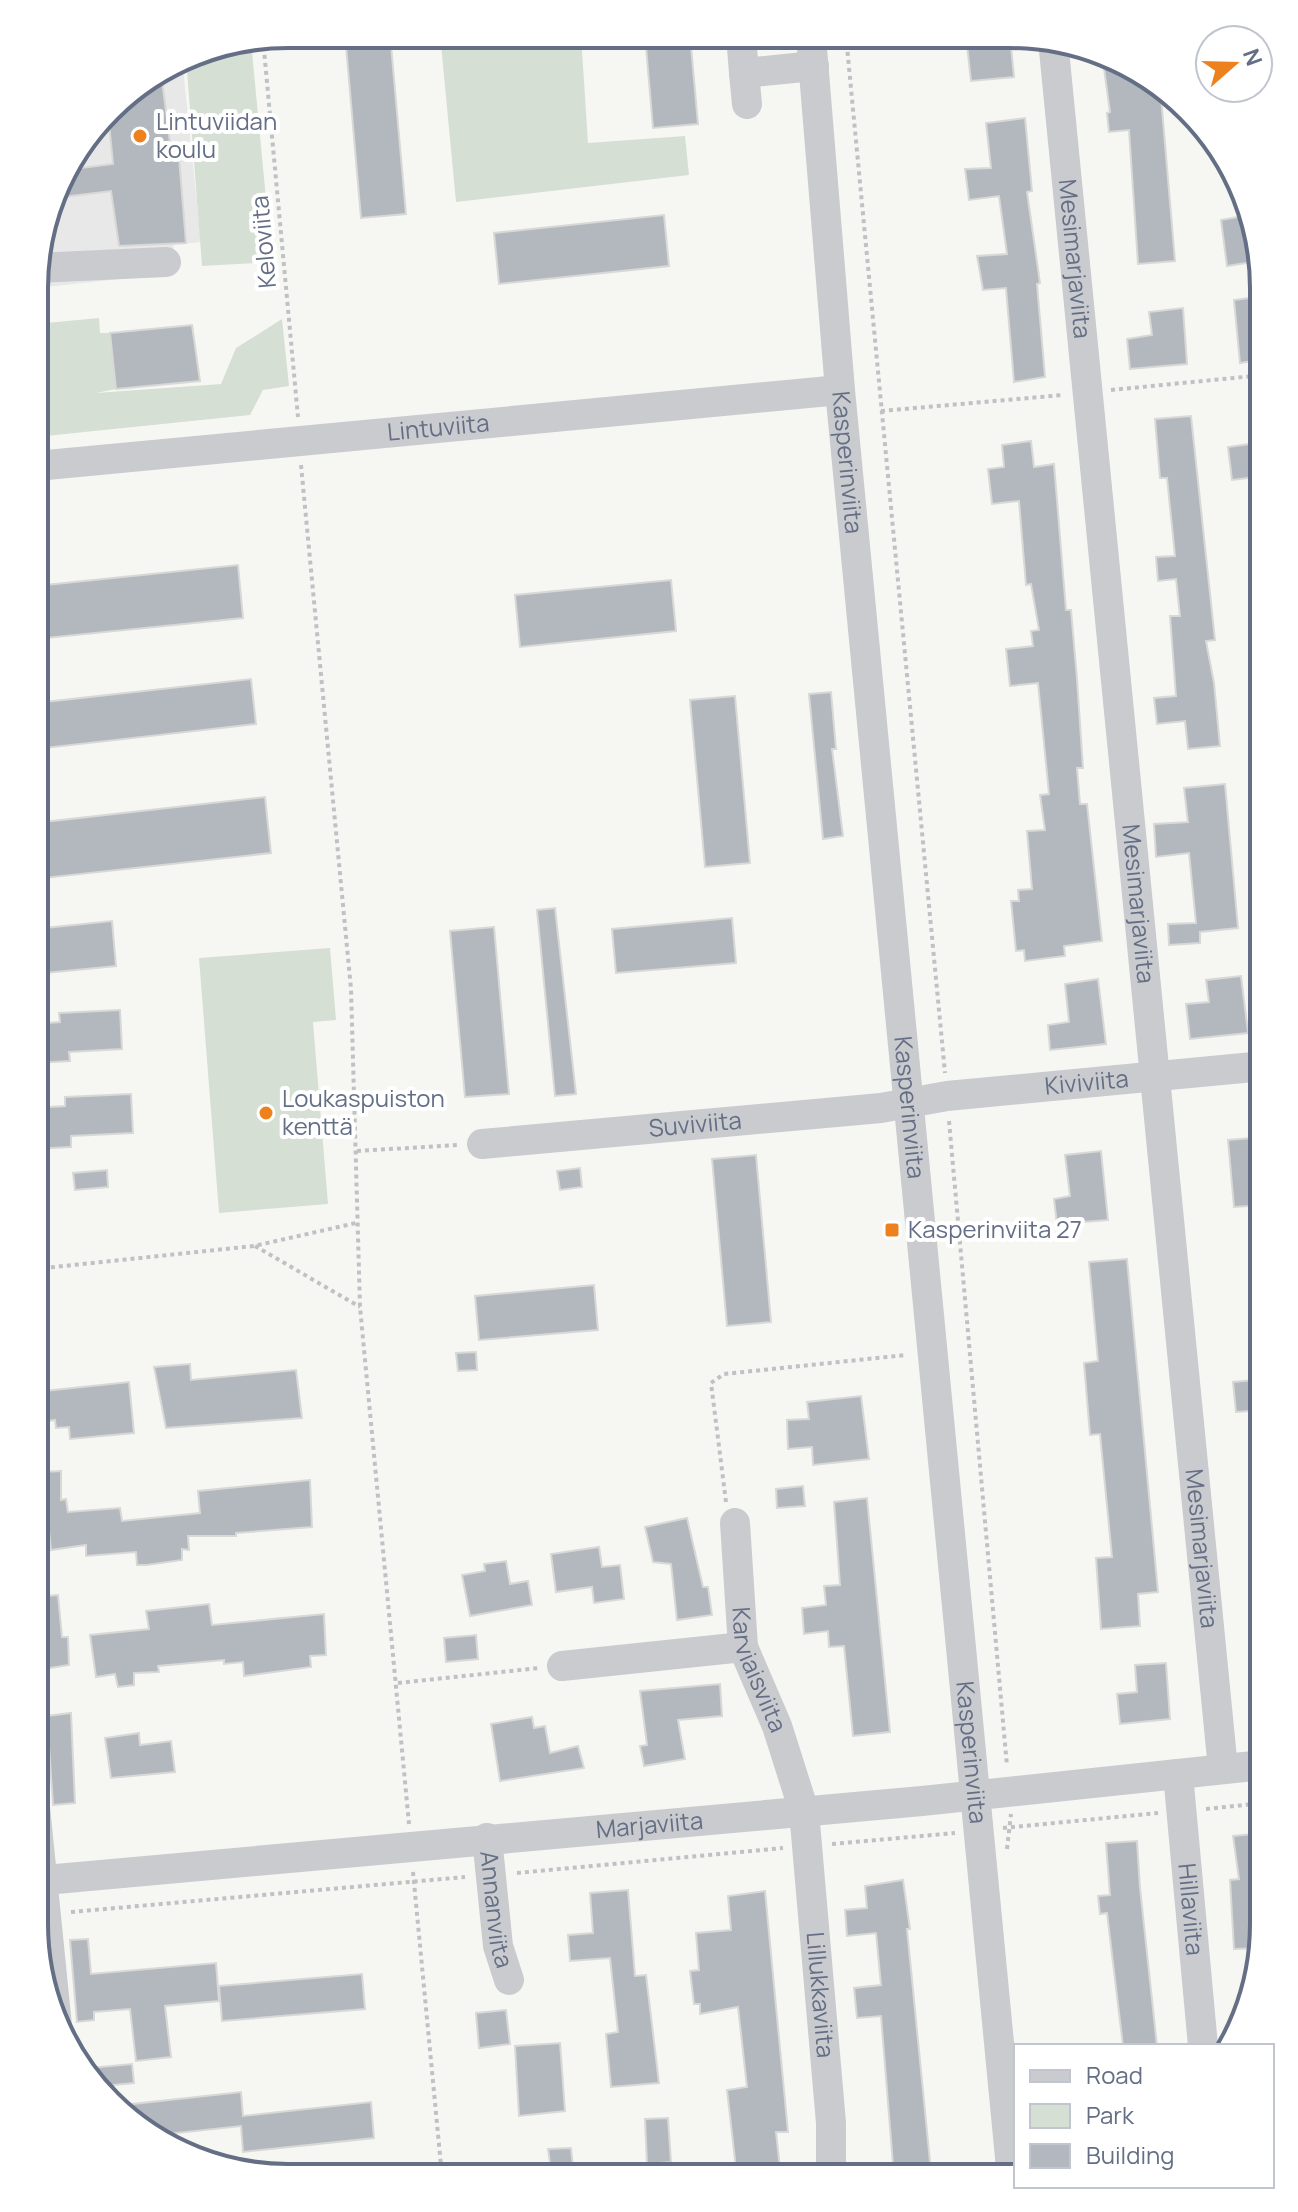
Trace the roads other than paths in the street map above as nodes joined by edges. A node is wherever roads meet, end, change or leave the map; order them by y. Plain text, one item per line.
1 (742, 48) edge
2 (812, 48) edge
3 (1054, 53) edge
4 (814, 66) junction
5 (744, 73) junction
6 (747, 104) dead end
7 (166, 262) dead end
8 (49, 267) edge
9 (840, 390) junction
10 (48, 465) edge
11 (1250, 1067) edge
12 (1153, 1075) junction
13 (909, 1103) junction
14 (482, 1144) road end
15 (735, 1523) road end
16 (743, 1647) junction
17 (562, 1666) road end
18 (1249, 1766) edge
19 (1223, 1769) junction
20 (1178, 1774) junction
21 (974, 1795) junction
22 (804, 1811) junction
23 (487, 1838) junction
24 (48, 1879) edge
25 (509, 1980) dead end
26 (1203, 2044) edge
27 (831, 2164) edge
28 (1011, 2164) edge

1 - 5 street
2 - 4 street, Kasperinviita
3 - 12 street, Mesimarjaviita
4 - 5 street
4 - 9 street, Kasperinviita
5 - 6 street
7 - 8 street
9 - 10 street, Lintuviita
9 - 13 street, Kasperinviita
11 - 12 street, Kiviviita
12 - 13 street, Kiviviita
12 - 19 street, Mesimarjaviita
13 - 14 street, Suviviita
13 - 21 street, Kasperinviita
15 - 16 street, Karviaisviita
16 - 17 street
16 - 22 street, Karviaisviita
18 - 19 street, Marjaviita
19 - 20 street, Marjaviita
20 - 21 street, Marjaviita
20 - 26 street, Hillaviita
21 - 22 street, Marjaviita
21 - 28 street, Kasperinviita
22 - 23 street, Marjaviita
22 - 27 street, Lillukkaviita
23 - 24 street, Marjaviita
23 - 25 street, Annanviita

